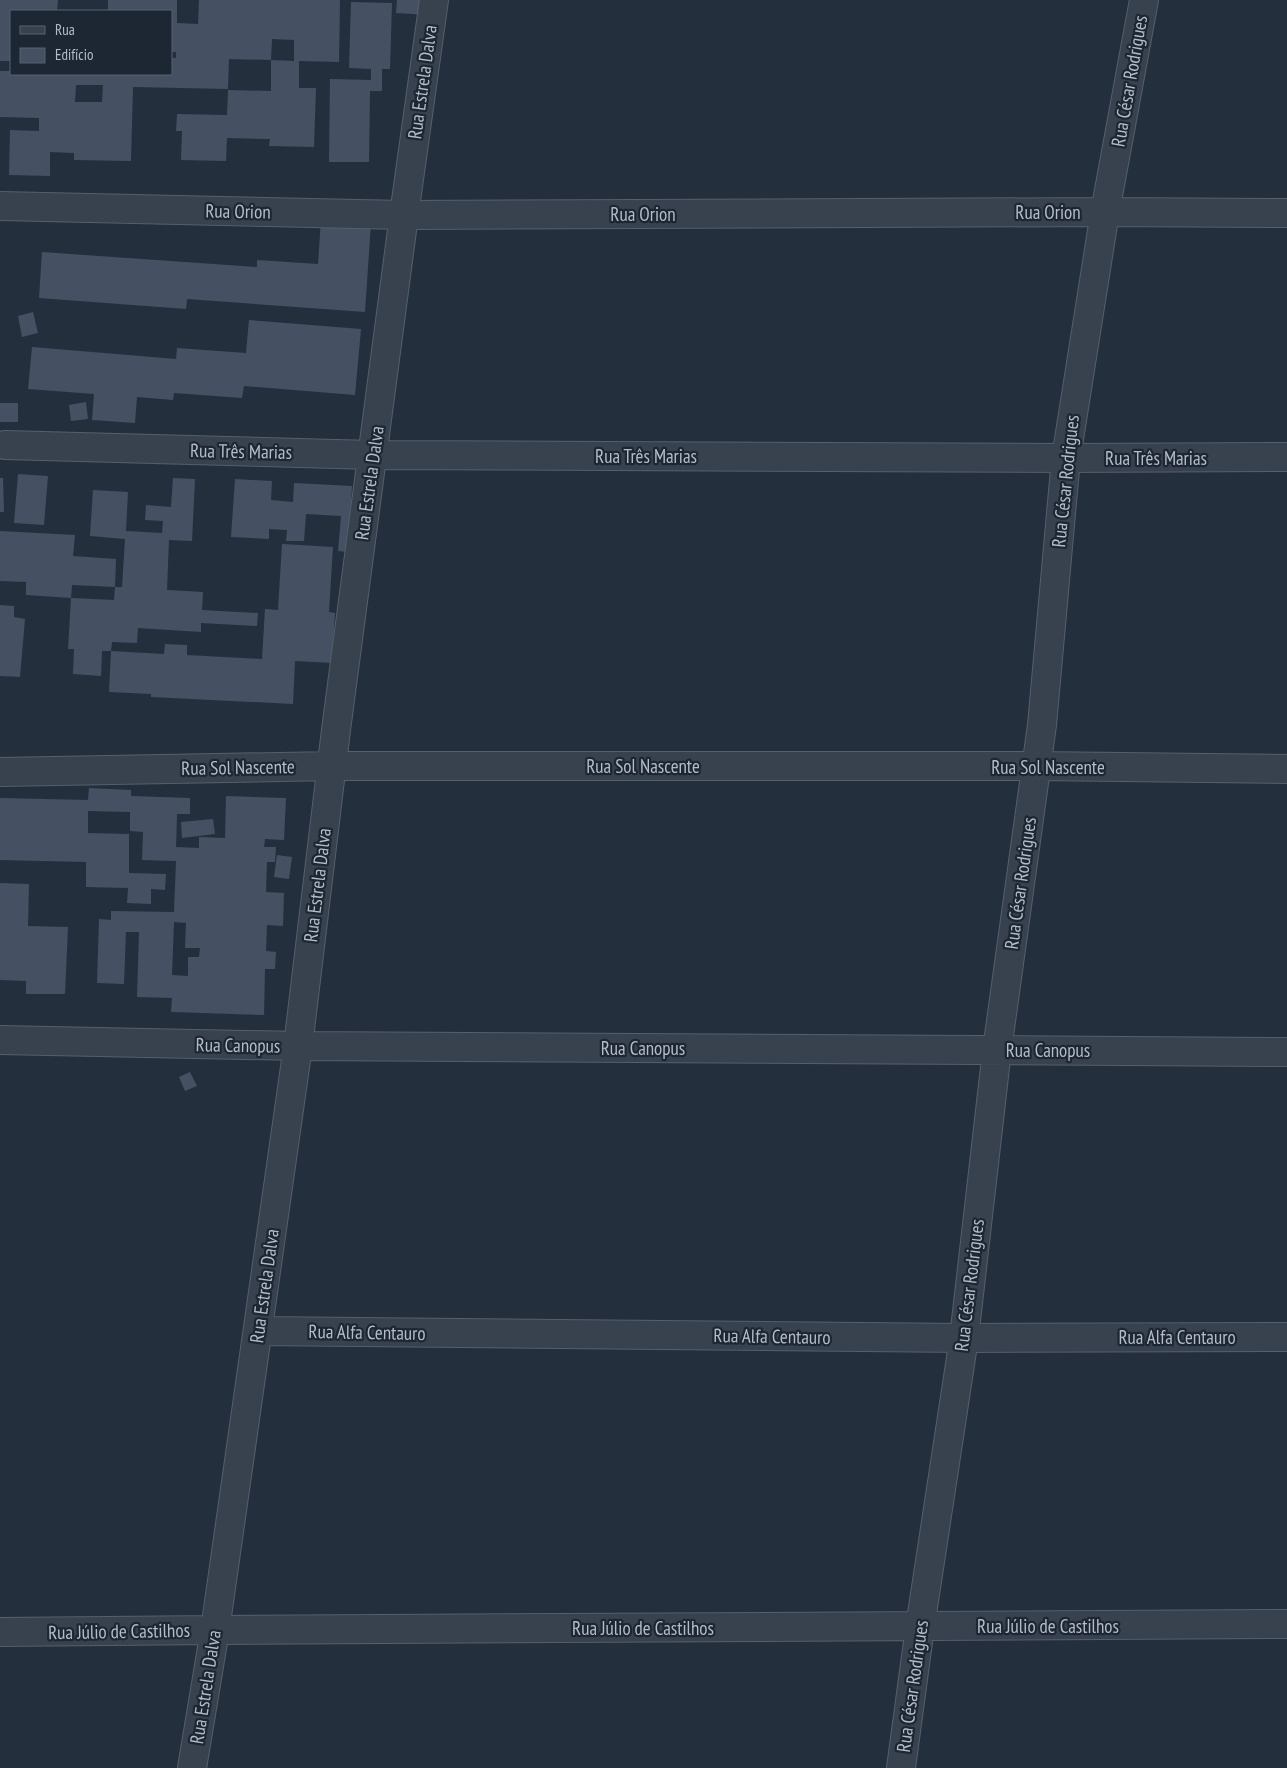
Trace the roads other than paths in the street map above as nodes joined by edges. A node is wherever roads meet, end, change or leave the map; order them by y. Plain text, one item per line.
1 (434, 0) edge
2 (1144, 0) edge
3 (0, 206) edge
4 (1105, 212) junction
5 (1287, 213) edge
6 (404, 215) junction
7 (5, 445) dead end
8 (373, 455) junction
9 (1287, 457) edge
10 (1066, 458) junction
11 (332, 766) junction
12 (1035, 766) junction
13 (1287, 769) edge
14 (0, 772) edge
15 (0, 1040) edge
16 (298, 1046) junction
17 (998, 1050) junction
18 (1287, 1052) edge
19 (258, 1331) junction
20 (1287, 1336) edge
21 (964, 1338) junction
22 (1287, 1624) edge
23 (920, 1627) junction
24 (214, 1630) junction
25 (0, 1632) edge
26 (192, 1768) edge
27 (901, 1768) edge

1 - 6 street, Rua Estrela Dalva
2 - 4 street, Rua César Rodrigues
3 - 6 street, Rua Orion
4 - 5 street, Rua Orion
4 - 6 street, Rua Orion
4 - 10 street, Rua César Rodrigues
6 - 8 street, Rua Estrela Dalva
7 - 8 street, Rua Três Marias
8 - 10 street, Rua Três Marias
8 - 11 street, Rua Estrela Dalva
9 - 10 street, Rua Três Marias
10 - 12 street, Rua César Rodrigues
11 - 12 street, Rua Sol Nascente
11 - 14 street, Rua Sol Nascente
11 - 16 street, Rua Estrela Dalva
12 - 13 street, Rua Sol Nascente
12 - 17 street, Rua César Rodrigues
15 - 16 street, Rua Canopus
16 - 17 street, Rua Canopus
16 - 19 street, Rua Estrela Dalva
17 - 18 street, Rua Canopus
17 - 21 street, Rua César Rodrigues
19 - 21 street, Rua Alfa Centauro
19 - 24 street, Rua Estrela Dalva
20 - 21 street, Rua Alfa Centauro
21 - 23 street, Rua César Rodrigues
22 - 23 street, Rua Júlio de Castilhos
23 - 24 street, Rua Júlio de Castilhos
23 - 27 street, Rua César Rodrigues
24 - 25 street, Rua Júlio de Castilhos
24 - 26 street, Rua Estrela Dalva

